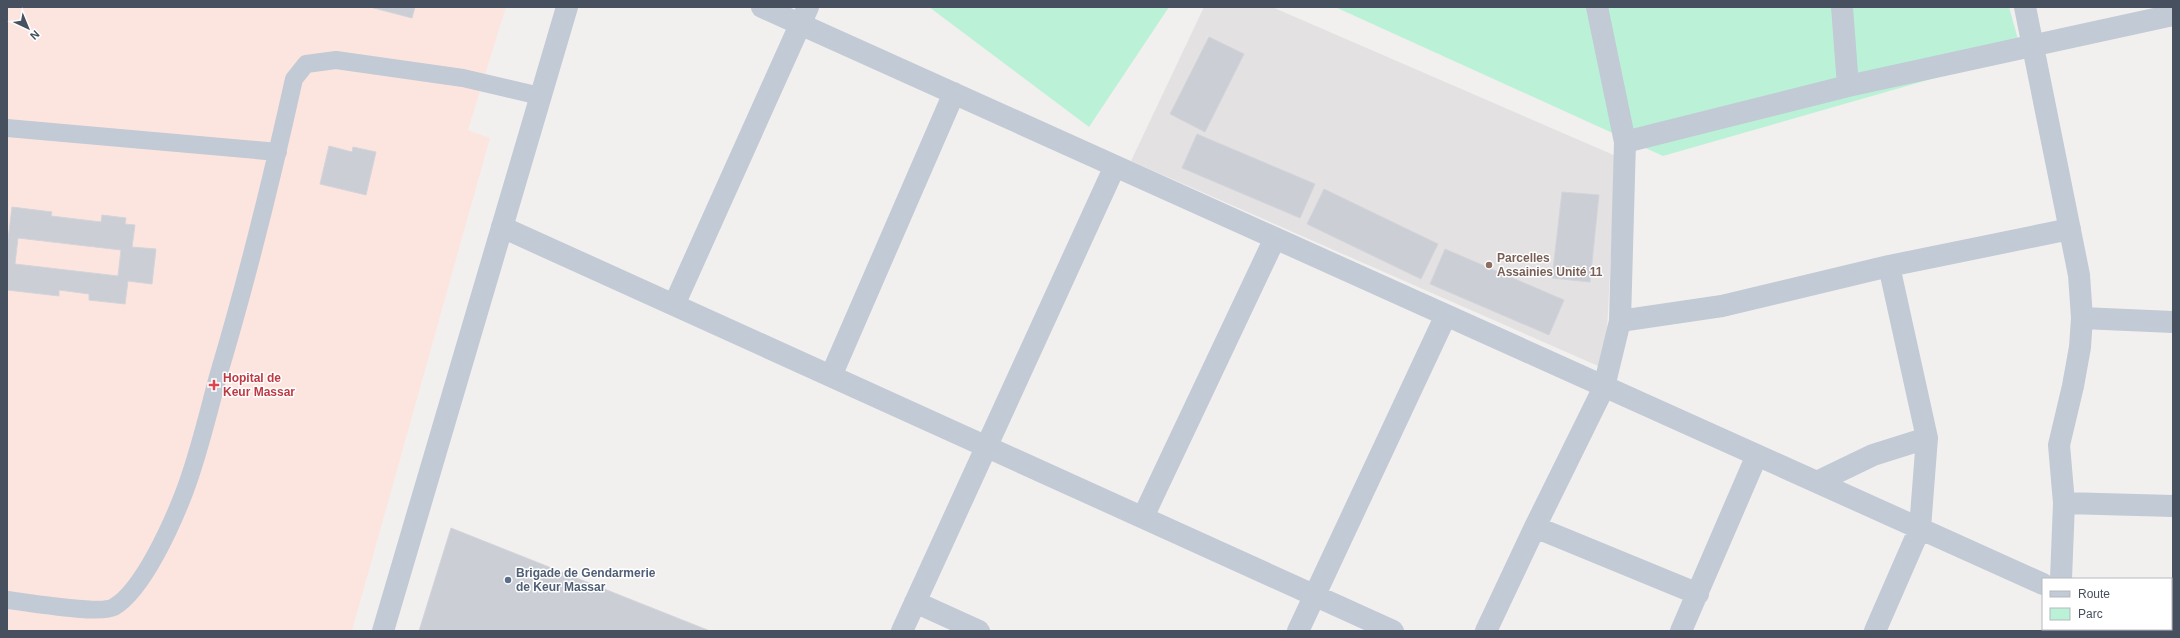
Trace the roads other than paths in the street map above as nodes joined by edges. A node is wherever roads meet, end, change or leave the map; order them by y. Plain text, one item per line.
1 (567, 7) edge
2 (762, 7) edge
3 (1597, 7) edge
4 (1842, 7) edge
5 (2025, 7) edge
6 (2173, 15) edge
7 (804, 16) edge
8 (2033, 45) junction
9 (1848, 86) junction
10 (954, 93) junction
11 (540, 96) junction
12 (7, 128) edge
13 (1625, 142) junction
14 (278, 152) junction
15 (1115, 166) junction
16 (502, 227) junction
17 (2070, 229) junction
18 (1275, 238) junction
19 (1889, 266) junction
20 (674, 305) junction
21 (1446, 315) junction
22 (2082, 318) junction
23 (1620, 321) junction
24 (2173, 322) edge
25 (831, 376) junction
26 (1604, 387) junction
27 (1927, 438) junction
28 (986, 447) junction
29 (1757, 455) junction
30 (1817, 482) junction
31 (2064, 503) junction
32 (2173, 506) edge
33 (1143, 517) junction
34 (1535, 527) junction
35 (1920, 528) junction
36 (2061, 578) edge
37 (2042, 584) edge
38 (1698, 594) junction
39 (1314, 595) junction
40 (7, 600) edge
41 (915, 602) junction
42 (383, 631) edge
43 (902, 631) edge
44 (979, 631) edge
45 (1298, 631) edge
46 (1393, 631) edge
47 (1486, 631) edge
48 (1681, 631) edge
49 (1874, 631) edge

1 - 11 street
2 - 7 street
3 - 13 street
4 - 9 street
5 - 8 street
6 - 8 street
7 - 10 street
7 - 20 street
8 - 9 street
8 - 17 street
9 - 13 street
10 - 15 street
10 - 25 street
11 - 14 lane
11 - 16 street
12 - 14 lane
13 - 23 street
14 - 40 lane
15 - 18 street
15 - 28 street
16 - 20 street
16 - 42 street
17 - 19 street
17 - 22 street
18 - 21 street
18 - 33 street
19 - 23 street
19 - 27 street
20 - 25 street
21 - 26 street
21 - 39 street
22 - 24 street
22 - 31 street
23 - 26 street
25 - 28 street
26 - 29 street
26 - 34 street
27 - 30 street
27 - 35 street
28 - 33 street
28 - 41 street
29 - 30 street
29 - 38 street
30 - 35 street
31 - 32 street
31 - 36 street
33 - 39 street
34 - 38 street
34 - 47 street
35 - 37 street
35 - 49 street
38 - 48 street
39 - 45 street
39 - 46 street
41 - 43 street
41 - 44 street

